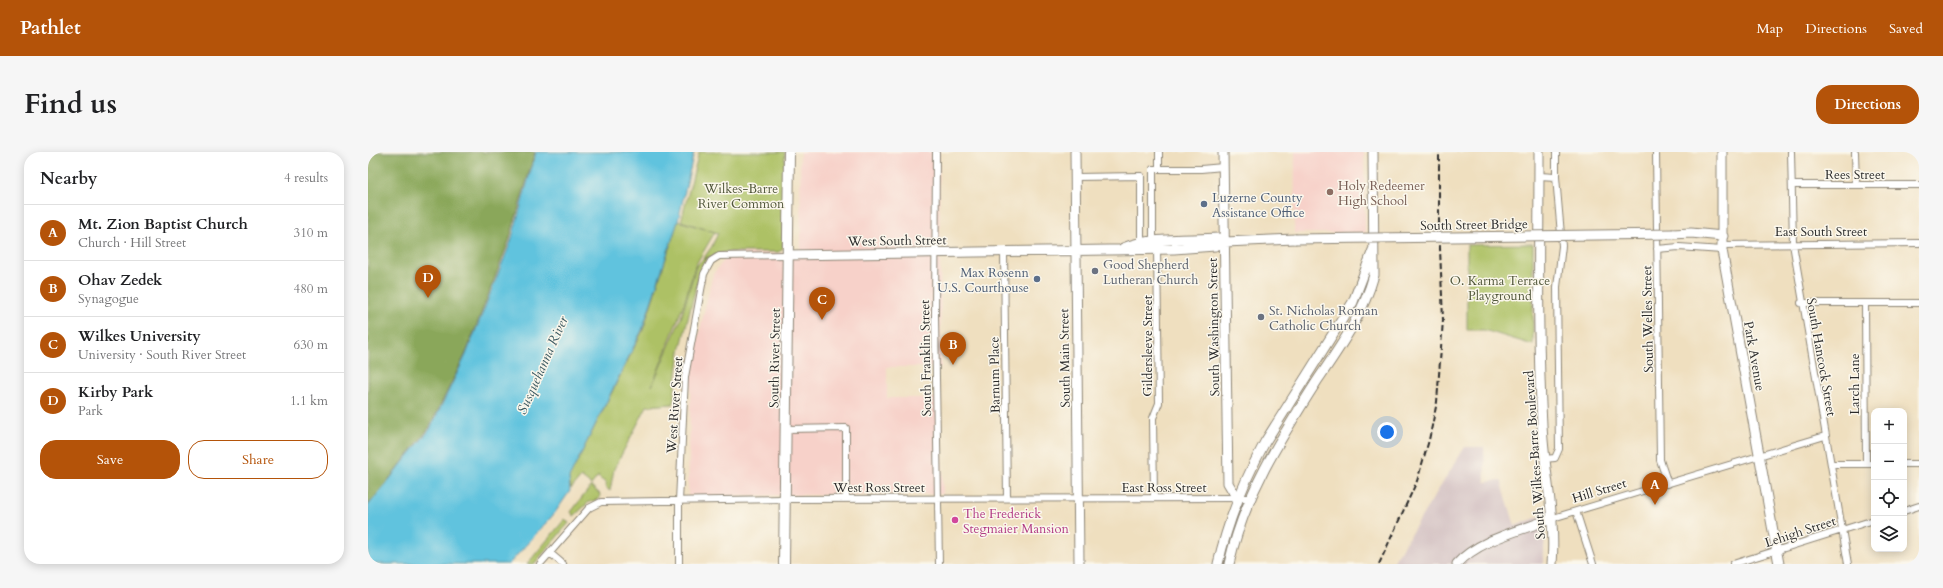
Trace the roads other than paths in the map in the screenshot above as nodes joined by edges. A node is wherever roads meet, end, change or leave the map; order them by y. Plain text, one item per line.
1 (789, 152) edge
2 (936, 152) edge
3 (1075, 152) edge
4 (1159, 152) edge
5 (1223, 152) edge
6 (1373, 152) edge
7 (1539, 152) edge
8 (1556, 152) edge
9 (1656, 152) edge
10 (1722, 152) edge
11 (1792, 152) edge
12 (1855, 152) edge
13 (1224, 167) junction
14 (1159, 169) junction
15 (1539, 176) junction
16 (1076, 177) junction
17 (1556, 177) junction
18 (1792, 185) junction
19 (1856, 185) junction
20 (1919, 185) edge
21 (1141, 242) junction
22 (1225, 242) junction
23 (1919, 243) edge
24 (1723, 244) junction
25 (1793, 244) junction
26 (1155, 245) junction
27 (1121, 248) junction
28 (1373, 249) junction
29 (1657, 249) junction
30 (1076, 251) junction
31 (1004, 252) junction
32 (936, 253) junction
33 (788, 255) junction
34 (719, 256) joint
35 (1801, 303) junction
36 (1865, 303) junction
37 (1919, 303) edge
38 (786, 429) junction
39 (1825, 436) junction
40 (1759, 456) junction
41 (1544, 459) junction
42 (1831, 464) junction
43 (1866, 464) junction
44 (1871, 464) edge
45 (1907, 464) edge
46 (1919, 464) edge
47 (1668, 484) junction
48 (846, 498) junction
49 (939, 498) junction
50 (1007, 498) junction
51 (1078, 498) junction
52 (1154, 498) junction
53 (1237, 498) junction
54 (1249, 498) junction
55 (784, 499) junction
56 (679, 501) junction
57 (1919, 506) edge
58 (1907, 509) edge
59 (1576, 511) junction
60 (1553, 518) junction
61 (1871, 521) edge
62 (1842, 529) junction
63 (1776, 551) junction
64 (550, 553) junction
65 (540, 564) edge
66 (563, 564) edge
67 (679, 564) edge
68 (784, 564) edge
69 (939, 564) edge
70 (1079, 564) edge
71 (1218, 564) edge
72 (1229, 564) edge
73 (1457, 564) edge
74 (1552, 564) edge
75 (1593, 564) edge
76 (1733, 564) edge
77 (1778, 564) edge
78 (1848, 564) edge

1 - 33 main road, South River Street
2 - 32 street, South Franklin Street
3 - 16 main road, South Main Street
4 - 14 street
5 - 13 main road, South Washington Street
6 - 28 main road
7 - 15 main road, South Wilkes-Barre Boulevard
8 - 17 street
9 - 29 street, South Welles Street
10 - 24 main road, Park Avenue
11 - 18 street, South Hancock Street
12 - 19 street
13 - 14 street
13 - 22 main road, South Washington Street
14 - 26 street, Gildersleeve Street
15 - 17 street
15 - 41 main road, South Wilkes-Barre Boulevard
16 - 21 street
16 - 30 main road, South Main Street
17 - 41 street
18 - 19 street, Rees Street
18 - 25 street, South Hancock Street
19 - 20 street, Rees Street
21 - 26 main road
21 - 27 main road
22 - 24 main road, South Street Bridge, bridge
22 - 26 main road
22 - 53 main road, South Washington Street
23 - 25 street, East South Street
24 - 25 street, East South Street
24 - 29 street, East South Street
24 - 40 main road, Park Avenue
25 - 35 street, South Hancock Street
26 - 27 main road
26 - 52 street, Gildersleeve Street
27 - 30 main road
28 - 53 main road
28 - 54 main road
29 - 47 street, South Welles Street
30 - 31 main road, West South Street
30 - 51 main road, South Main Street
31 - 32 main road, West South Street
31 - 50 street, Barnum Place
32 - 33 main road, West South Street
32 - 49 street, South Franklin Street
33 - 34 street, West South Street
33 - 38 main road, South River Street
34 - 56 street, West River Street
35 - 36 street
35 - 39 street, South Hancock Street
36 - 37 street
36 - 43 street, Larch Lane
38 - 48 street
38 - 55 main road, South River Street
39 - 40 street, Hill Street
39 - 42 street, South Hancock Street
40 - 47 street, Hill Street
40 - 63 main road, Park Avenue
41 - 60 main road, South Wilkes-Barre Boulevard
42 - 43 street
42 - 62 street, South Hancock Street
43 - 44 street
45 - 46 street
47 - 59 street, Hill Street
48 - 49 street, West Ross Street
48 - 55 street, West Ross Street
49 - 50 street, West Ross Street
49 - 69 street, South Franklin Street
50 - 51 street, West Ross Street
51 - 52 street, East Ross Street
51 - 70 main road, South Main Street
52 - 53 street, East Ross Street
53 - 54 street, East Ross Street
53 - 71 main road
54 - 72 main road
55 - 56 street, West Ross Street
55 - 68 main road, South River Street
56 - 64 street, West Ross Street
56 - 67 street, West River Street
57 - 58 street
59 - 60 street, Hill Street
59 - 75 street
60 - 73 main road, Hill Street
60 - 74 main road, South Wilkes-Barre Boulevard
61 - 62 street, Lehigh Street
62 - 63 street, Lehigh Street
62 - 78 street, South Hancock Street
63 - 76 street, Lehigh Street
63 - 77 main road, Park Avenue
64 - 65 street, West Ross Street
64 - 66 street

